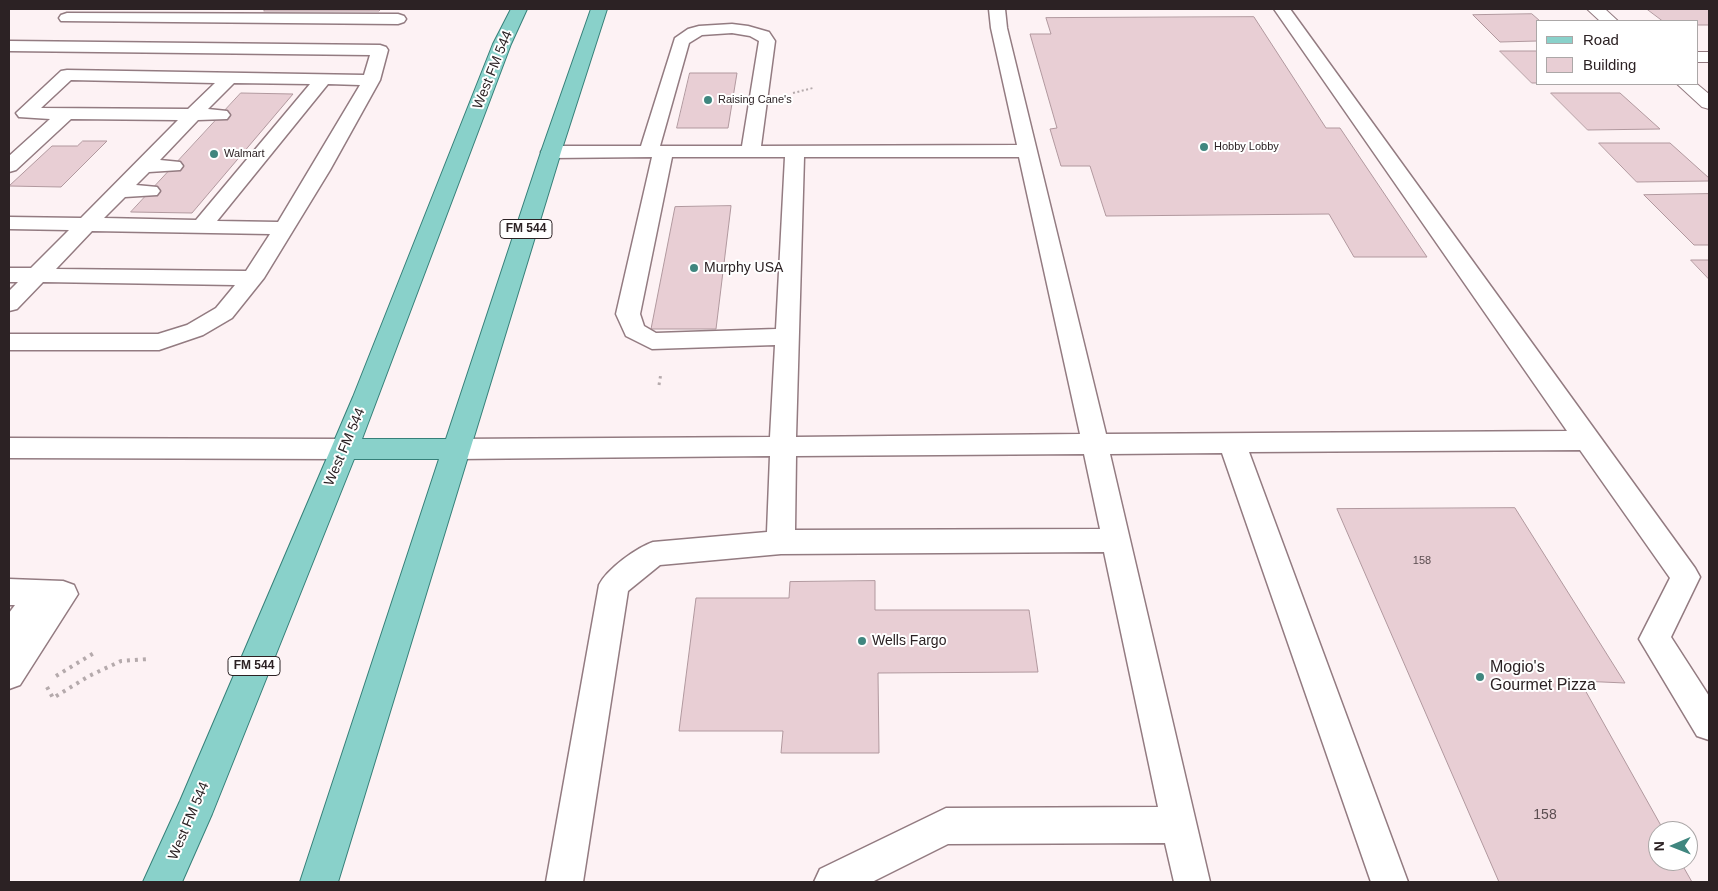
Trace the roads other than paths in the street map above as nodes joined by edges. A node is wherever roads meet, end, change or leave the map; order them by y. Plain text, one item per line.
1 (519, 9) edge
2 (599, 9) edge
3 (997, 9) edge
4 (1282, 9) edge
5 (1595, 9) edge
6 (72, 13) edge
7 (130, 13) edge
8 (402, 14) edge
9 (1609, 20) edge
10 (9, 46) edge
11 (31, 46) junction
12 (380, 50) junction
13 (155, 77) junction
14 (228, 78) junction
15 (323, 79) junction
16 (371, 80) junction
17 (1687, 85) edge
18 (1709, 103) edge
19 (68, 113) junction
20 (119, 114) junction
21 (193, 115) junction
22 (221, 115) dead end
23 (169, 139) junction
24 (198, 140) dead end
25 (751, 151) junction
26 (1028, 151) junction
27 (550, 152) junction
28 (656, 152) junction
29 (795, 152) junction
30 (9, 166) edge
31 (143, 166) junction
32 (173, 166) dead end
33 (119, 191) junction
34 (150, 191) dead end
35 (9, 223) edge
36 (86, 225) junction
37 (200, 227) junction
38 (283, 228) junction
39 (9, 275) edge
40 (37, 276) junction
41 (253, 278) junction
42 (9, 304) edge
43 (787, 337) junction
44 (9, 342) edge
45 (1588, 440) junction
46 (1232, 443) junction
47 (1096, 444) junction
48 (782, 447) junction
49 (9, 448) edge
50 (344, 449) junction
51 (456, 450) junction
52 (1117, 540) junction
53 (781, 542) junction
54 (9, 592) edge
55 (40, 593) junction
56 (9, 638) edge
57 (9, 675) edge
58 (1709, 725) edge
59 (1179, 825) junction
60 (162, 882) edge
61 (319, 882) edge
62 (564, 882) edge
63 (833, 882) edge
64 (1192, 882) edge
65 (1389, 882) edge

1 - 50 main road, West FM 544 / FM 544
2 - 27 main road, FM 544
3 - 26 lane
4 - 45 lane
5 - 9 street
6 - 7 lane
6 - 11 lane
7 - 8 lane
8 - 12 lane
10 - 11 lane
11 - 12 lane
12 - 16 lane
13 - 14 lane
13 - 19 lane
13 - 20 lane
14 - 15 lane
14 - 21 lane
15 - 16 lane
15 - 37 lane
16 - 38 lane
17 - 18 street
19 - 20 lane
19 - 30 lane
20 - 21 lane
21 - 22 lane
21 - 23 lane
23 - 24 lane
23 - 31 lane
25 - 28 lane
25 - 28 lane
25 - 29 lane
26 - 29 lane
26 - 47 lane
27 - 28 lane
27 - 51 main road, FM 544
28 - 43 lane
29 - 43 lane
31 - 32 lane
31 - 33 lane
33 - 34 lane
33 - 36 lane
35 - 36 lane
36 - 37 lane
36 - 40 lane
37 - 38 lane
38 - 41 lane
39 - 40 lane
40 - 41 lane
40 - 42 lane
41 - 44 lane
43 - 48 lane
45 - 46 lane
45 - 58 lane
46 - 47 lane
46 - 65 lane
47 - 48 lane
47 - 52 lane
48 - 51 lane
48 - 53 lane
49 - 50 lane
50 - 51 main road
50 - 60 main road, West FM 544 / FM 544
51 - 61 main road, FM 544
52 - 53 lane
52 - 59 lane
53 - 62 lane
54 - 55 lane
55 - 56 lane
55 - 57 lane
59 - 63 lane
59 - 64 lane

